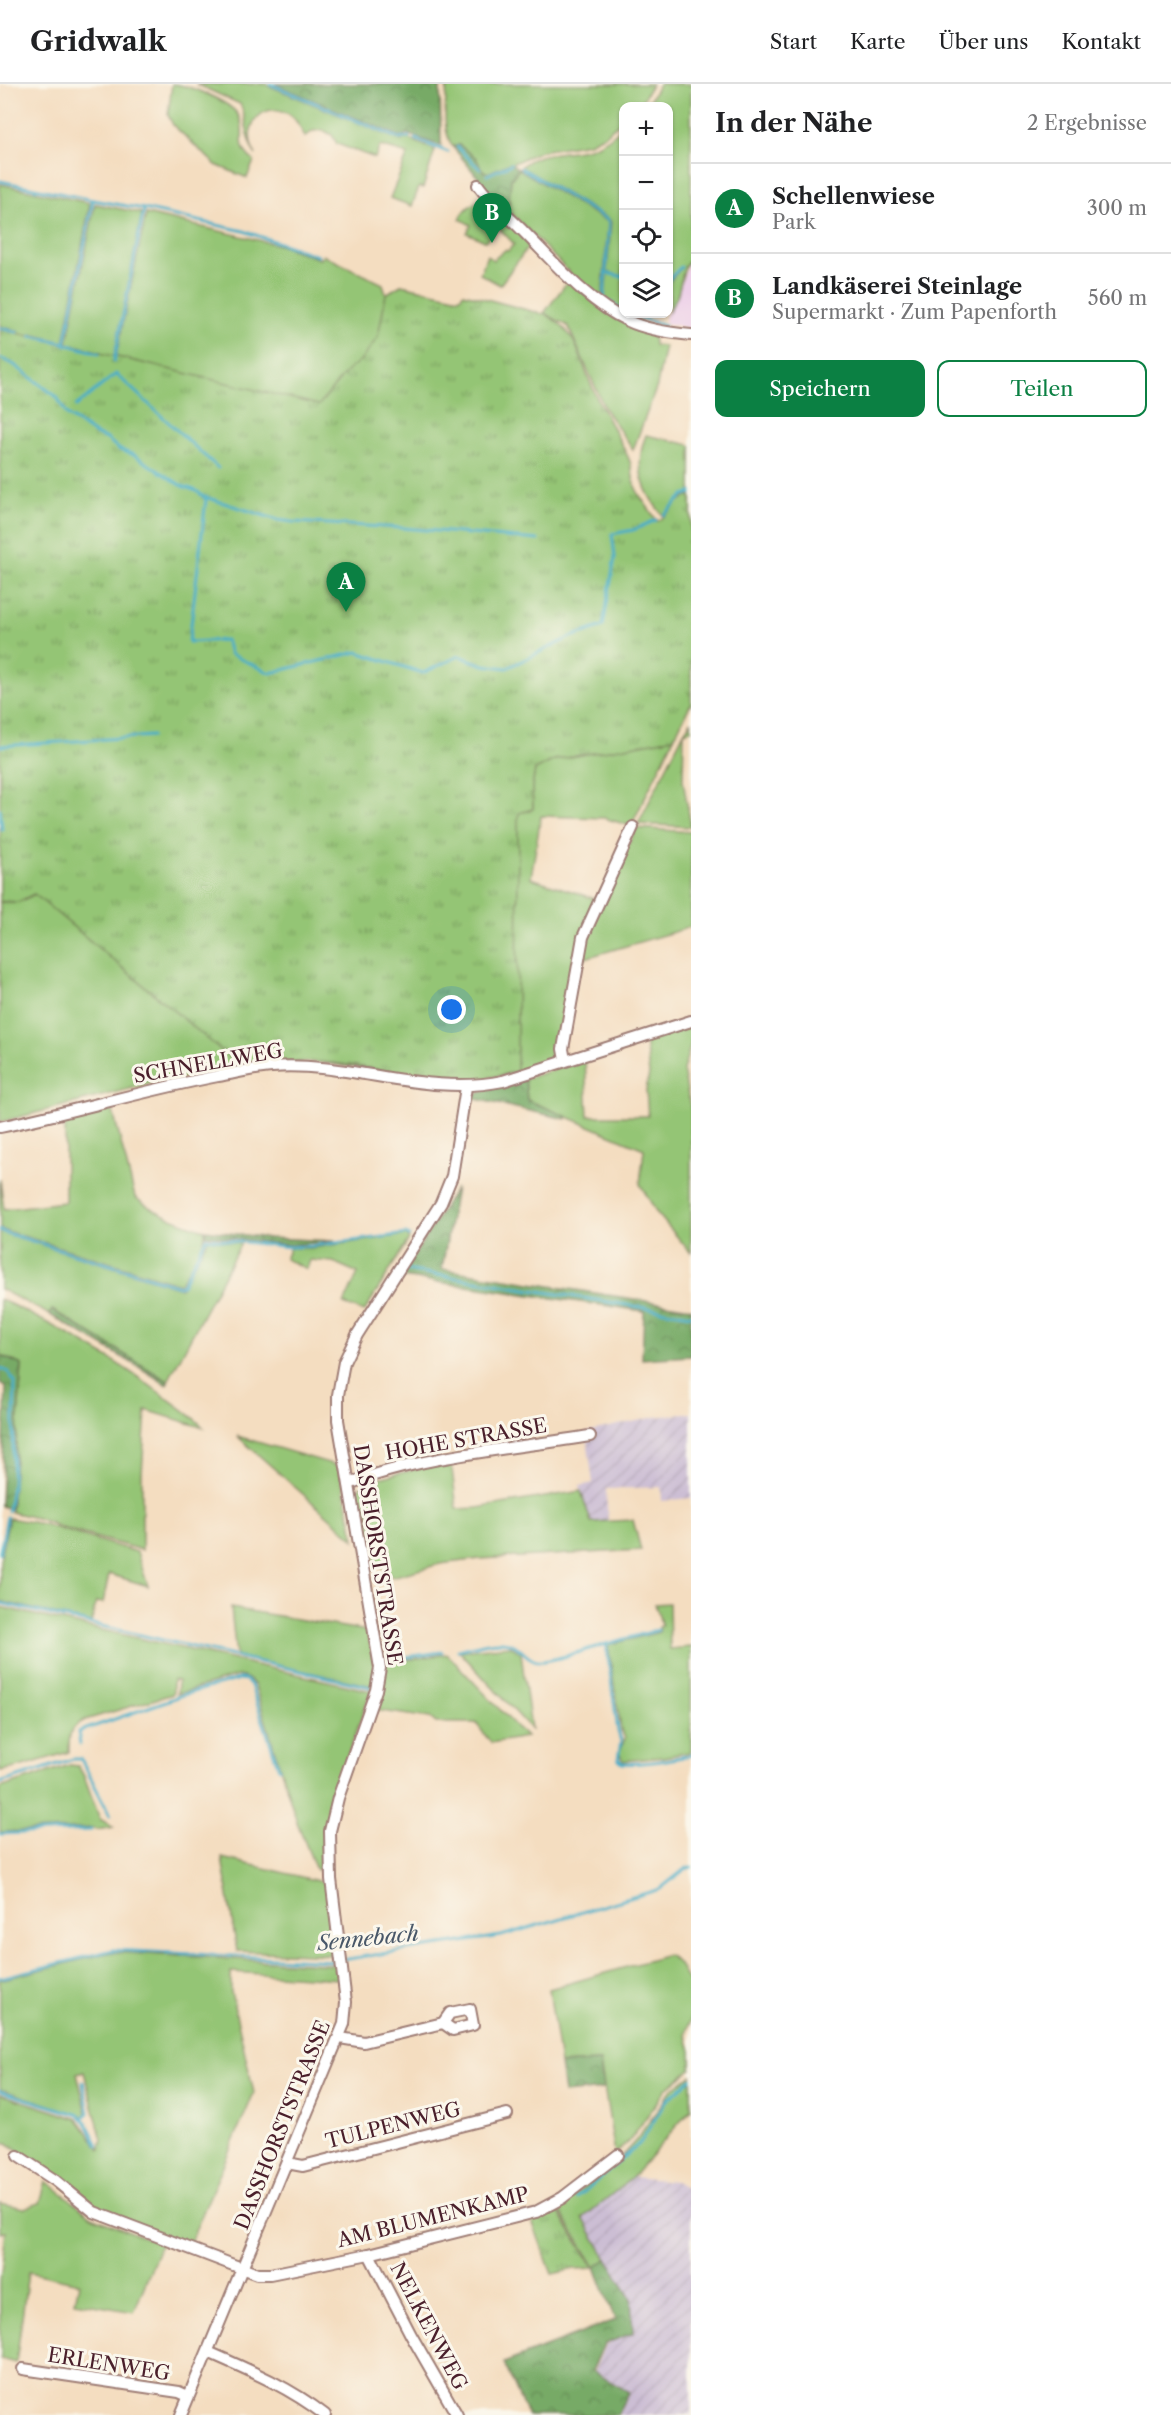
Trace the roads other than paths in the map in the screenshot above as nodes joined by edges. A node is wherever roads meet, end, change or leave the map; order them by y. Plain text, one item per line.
1 (478, 185) dead end
2 (691, 335) edge
3 (633, 827) dead end
4 (691, 1021) edge
5 (565, 1060) junction
6 (466, 1087) junction
7 (0, 1127) edge
8 (590, 1436) dead end
9 (349, 1484) junction
10 (443, 2023) dead end
11 (340, 2038) junction
12 (507, 2115) dead end
13 (618, 2155) dead end
14 (18, 2156) dead end
15 (287, 2163) junction
16 (369, 2254) junction
17 (242, 2270) junction
18 (208, 2352) junction
19 (24, 2369) dead end
20 (188, 2396) junction
21 (181, 2415) edge
22 (325, 2415) edge
23 (457, 2415) edge

1 - 2 street
3 - 5 street
4 - 5 street, SCHNELLWEG
5 - 6 street, SCHNELLWEG
6 - 7 street, SCHNELLWEG
6 - 9 street, DASSHORSTSTRASSE
8 - 9 street, HOHE STRASSE
9 - 11 street, DASSHORSTSTRASSE
10 - 11 street
11 - 15 street, DASSHORSTSTRASSE
12 - 15 street, TULPENWEG
13 - 16 street, AM BLUMENKAMP
14 - 17 street, AM BLUMENKAMP
15 - 17 street, DASSHORSTSTRASSE
16 - 17 street, AM BLUMENKAMP
16 - 23 street, NELKENWEG
17 - 18 street, DASSHORSTSTRASSE
18 - 20 street, DASSHORSTSTRASSE
18 - 22 street
19 - 20 street, ERLENWEG
20 - 21 street, DASSHORSTSTRASSE

